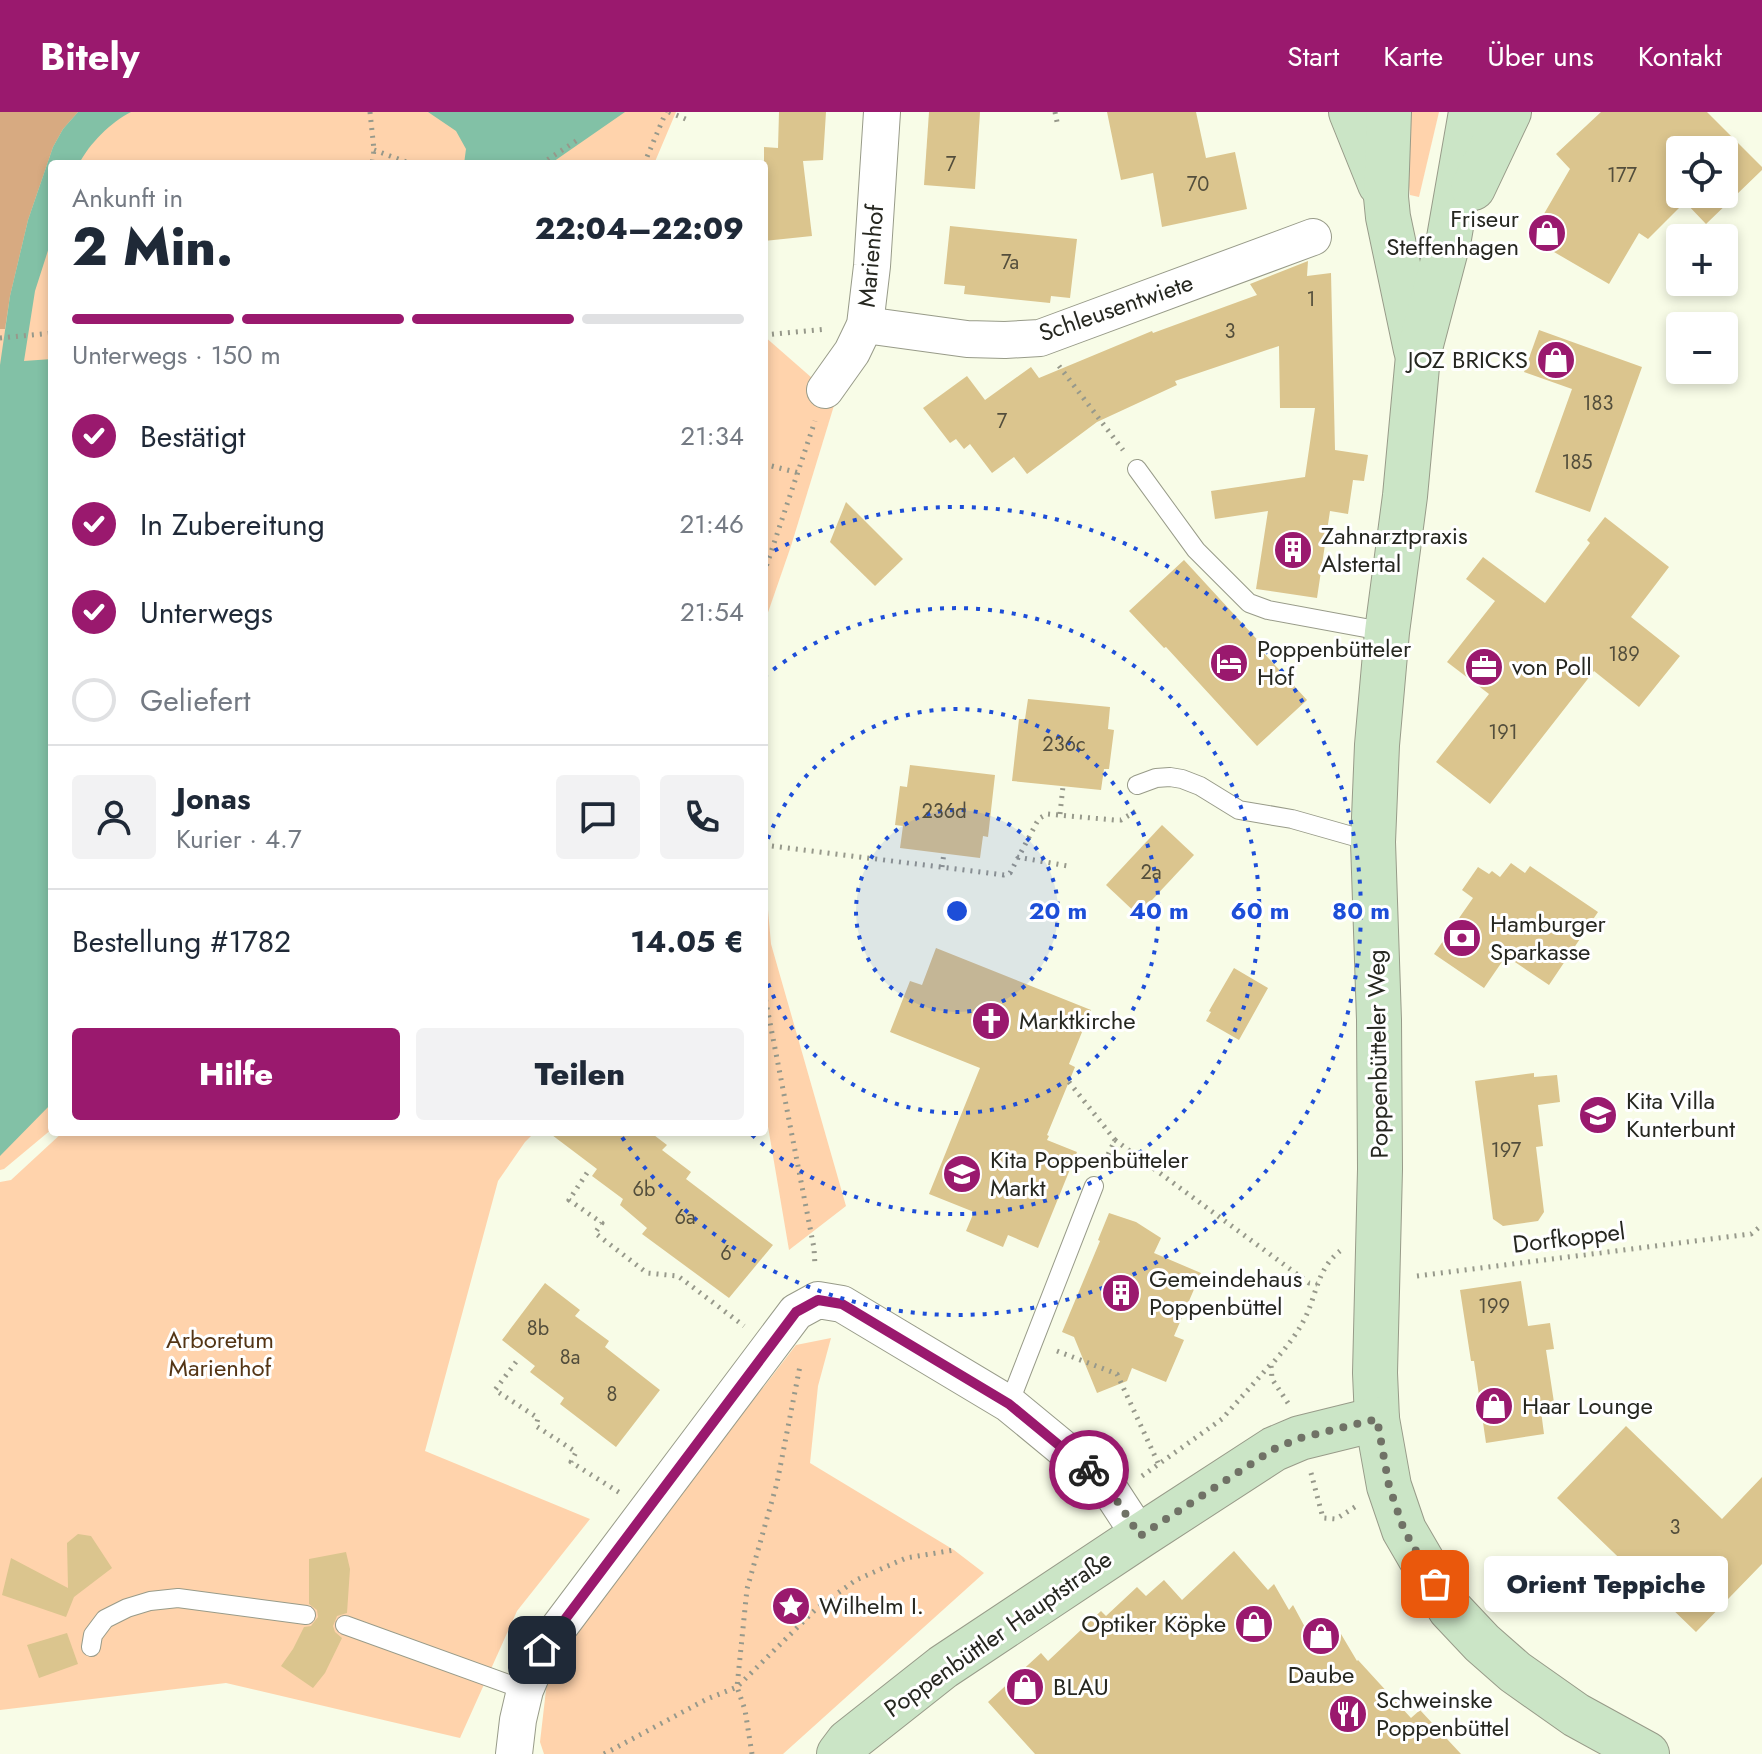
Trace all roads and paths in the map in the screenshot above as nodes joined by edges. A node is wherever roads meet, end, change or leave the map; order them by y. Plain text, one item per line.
1 (370, 112) edge
2 (667, 112) edge
3 (882, 112) edge
4 (1055, 112) edge
5 (1351, 112) edge
6 (1389, 112) edge
7 (1471, 112) edge
8 (1509, 112) edge
9 (688, 120) dead end
10 (1058, 127) dead end
11 (579, 139) dead end
12 (374, 150) junction
13 (373, 160) edge
14 (401, 160) edge
15 (546, 160) edge
16 (646, 160) edge
17 (1386, 197) junction
18 (1313, 237) dead end
19 (1449, 238) junction
20 (865, 325) junction
21 (48, 333) edge
22 (768, 335) edge
23 (0, 338) edge
24 (1418, 356) junction
25 (1057, 364) dead end
26 (825, 390) joint
27 (1109, 430) dead end
28 (768, 465) edge
29 (1137, 469) dead end
30 (799, 473) junction
31 (768, 562) edge
32 (1387, 632) junction
33 (1137, 785) dead end
34 (1063, 786) dead end
35 (1142, 806) dead end
36 (1060, 814) junction
37 (1373, 842) junction
38 (768, 845) edge
39 (944, 853) dead end
40 (1017, 857) junction
41 (1068, 866) dead end
42 (942, 867) junction
43 (768, 1012) edge
44 (1069, 1082) dead end
45 (1115, 1140) junction
46 (587, 1173) dead end
47 (1094, 1186) joint
48 (1380, 1218) junction
49 (1762, 1225) edge
50 (1378, 1280) junction
51 (1317, 1284) junction
52 (818, 1300) junction
53 (1034, 1341) junction
54 (787, 1350) junction
55 (516, 1362) dead end
56 (1271, 1365) junction
57 (1009, 1404) junction
58 (1377, 1419) junction
59 (1300, 1438) junction
60 (1159, 1465) junction
61 (1114, 1496) junction
62 (647, 1511) junction
63 (1323, 1518) dead end
64 (1140, 1536) junction
65 (954, 1550) dead end
66 (306, 1615) dead end
67 (345, 1625) dead end
68 (91, 1647) dead end
69 (737, 1687) junction
70 (525, 1690) junction
71 (514, 1754) edge
72 (604, 1754) edge
73 (752, 1754) edge
74 (839, 1754) edge
75 (1647, 1754) edge

1 - 12 path
2 - 9 path
2 - 16 path
3 - 20 street, Marienhof
4 - 10 path
5 - 17 main road
6 - 17 main road, Poppenbütteler Weg
7 - 19 main road, Poppenbütteler Weg
8 - 19 main road
11 - 15 path
12 - 13 path
12 - 14 path
17 - 24 main road, Poppenbütteler Weg
18 - 20 street, Schleusentwiete
19 - 24 main road, Poppenbütteler Weg
20 - 22 path
20 - 26 street, Marienhof
21 - 23 path
24 - 32 main road, Poppenbütteler Weg
25 - 27 path
26 - 30 path
28 - 30 path
29 - 32 lane
30 - 31 path
32 - 37 main road, Poppenbütteler Weg
33 - 37 lane
34 - 36 path
35 - 36 path
36 - 40 path
37 - 48 main road, Poppenbütteler Weg
38 - 42 path
39 - 42 path
40 - 41 path
40 - 42 path
43 - 52 path
44 - 45 path
45 - 47 path
45 - 51 path
46 - 54 path
47 - 53 lane
48 - 50 main road, Poppenbütteler Weg
48 - 51 path
49 - 50 path, Dorfkoppel
50 - 58 main road, Poppenbütteler Weg
51 - 56 path
52 - 54 street
52 - 57 street
53 - 57 lane
53 - 60 path
54 - 62 street
54 - 69 path
55 - 62 path
56 - 59 path
56 - 60 path
57 - 61 street
58 - 59 main road, Poppenbüttler Hauptstraße
58 - 75 main road, Poppenbütteler Weg
59 - 63 path
59 - 64 main road, Poppenbüttler Hauptstraße
60 - 61 path
61 - 64 street
62 - 70 street
64 - 74 main road, Poppenbüttler Hauptstraße
65 - 69 path
66 - 68 lane
67 - 70 lane
69 - 72 path
69 - 73 path
70 - 71 street

